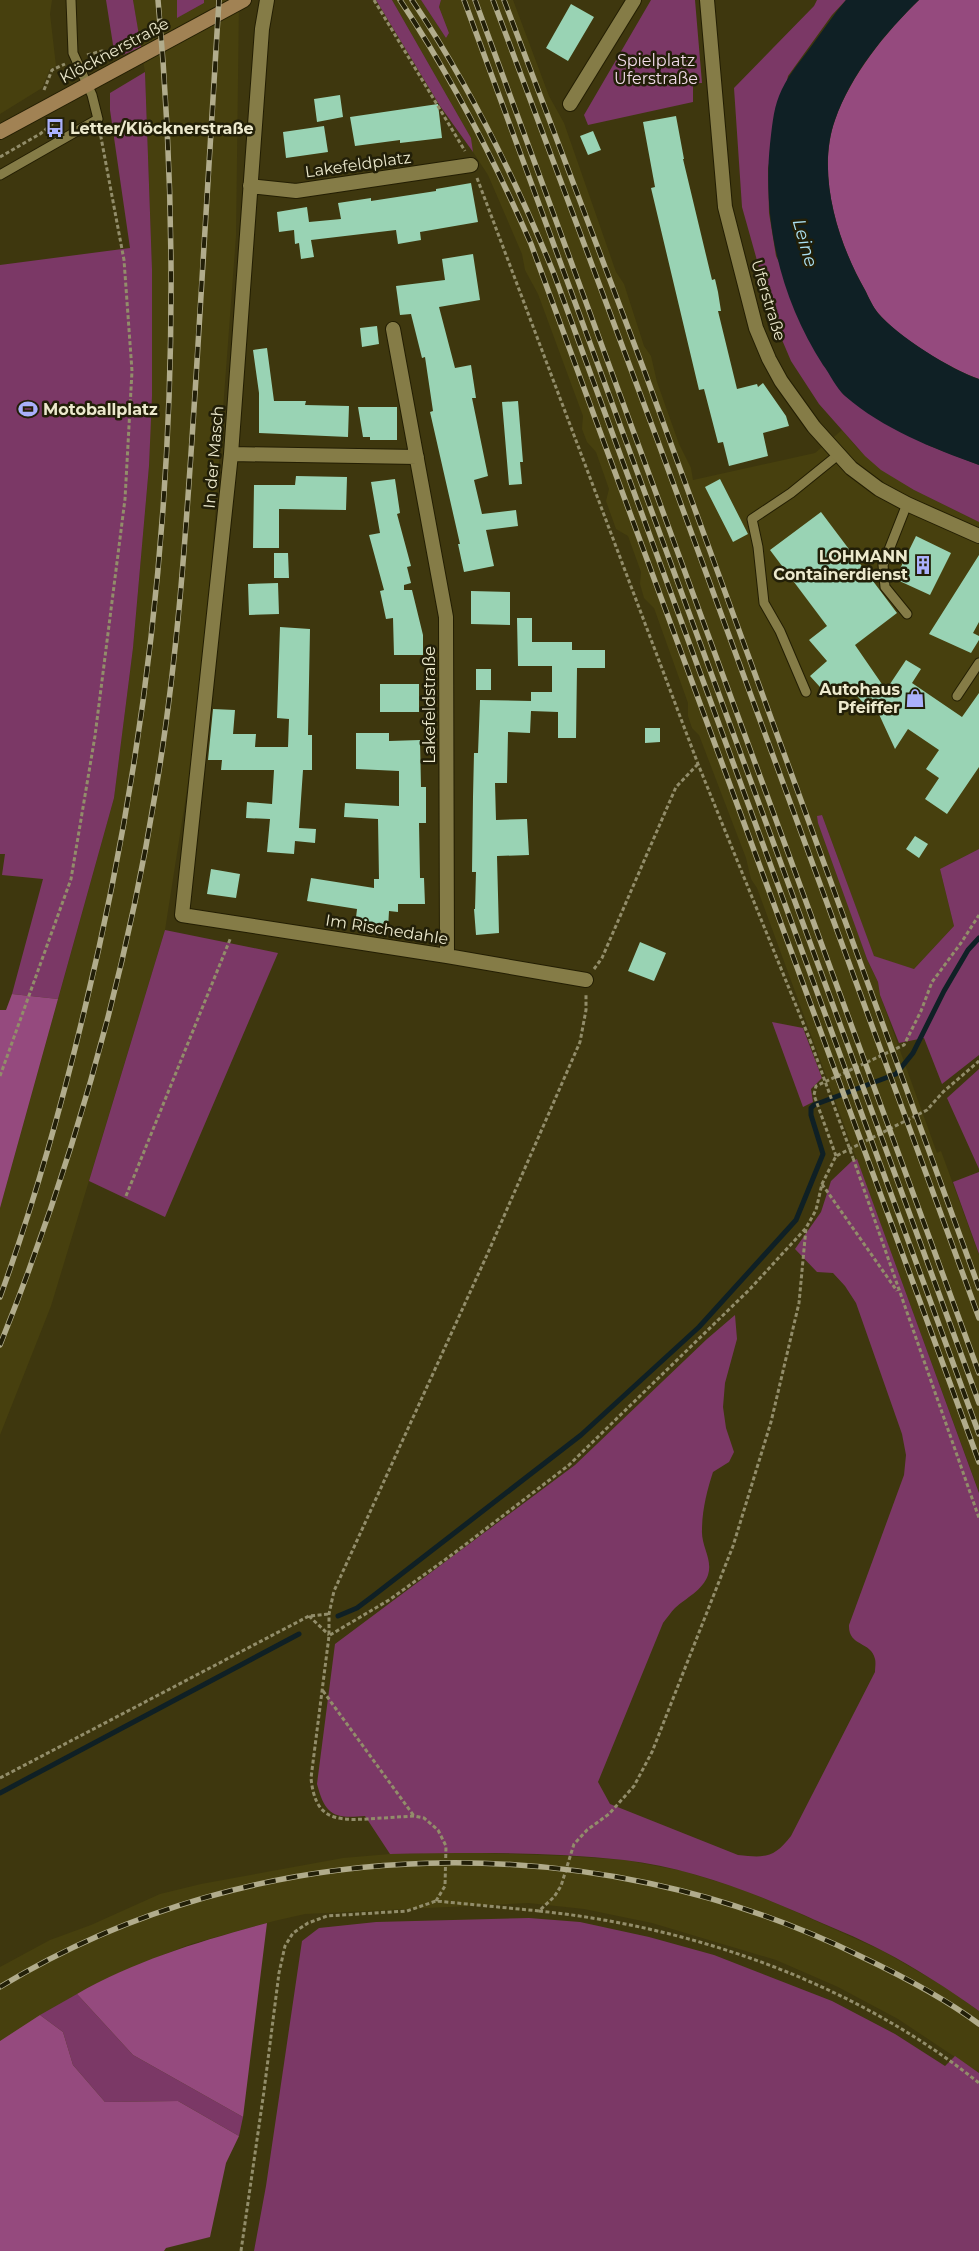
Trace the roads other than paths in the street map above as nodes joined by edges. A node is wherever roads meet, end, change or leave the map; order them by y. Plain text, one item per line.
1 (71, 0) edge
2 (244, 0) edge
3 (267, 0) edge
4 (634, 0) edge
5 (707, 0) edge
6 (88, 84) junction
7 (570, 104) dead end
8 (0, 132) edge
9 (472, 165) road end
10 (0, 175) edge
11 (250, 186) junction
12 (393, 329) dead end
13 (231, 454) junction
14 (838, 455) junction
15 (417, 457) junction
16 (907, 504) junction
17 (979, 536) edge
18 (907, 614) dead end
19 (979, 663) edge
20 (806, 692) dead end
21 (957, 696) dead end
22 (182, 916) joint
23 (447, 956) junction
24 (586, 980) road end

1 - 6 lane
2 - 6 main road, Klöcknerstraße
3 - 11 street, In der Masch
4 - 7 street
5 - 14 street, Uferstraße
6 - 8 main road, Klöcknerstraße
6 - 10 lane
9 - 11 street, Lakefeldplatz
11 - 13 street, In der Masch
12 - 15 street, Lakefeldstraße
13 - 15 street
13 - 22 street, In der Masch
14 - 16 street, Uferstraße
14 - 20 lane
15 - 23 street, Lakefeldstraße
16 - 17 street, Uferstraße
16 - 18 lane
19 - 21 lane
22 - 23 street, Im Rischedahle
23 - 24 street, Im Rischedahle

